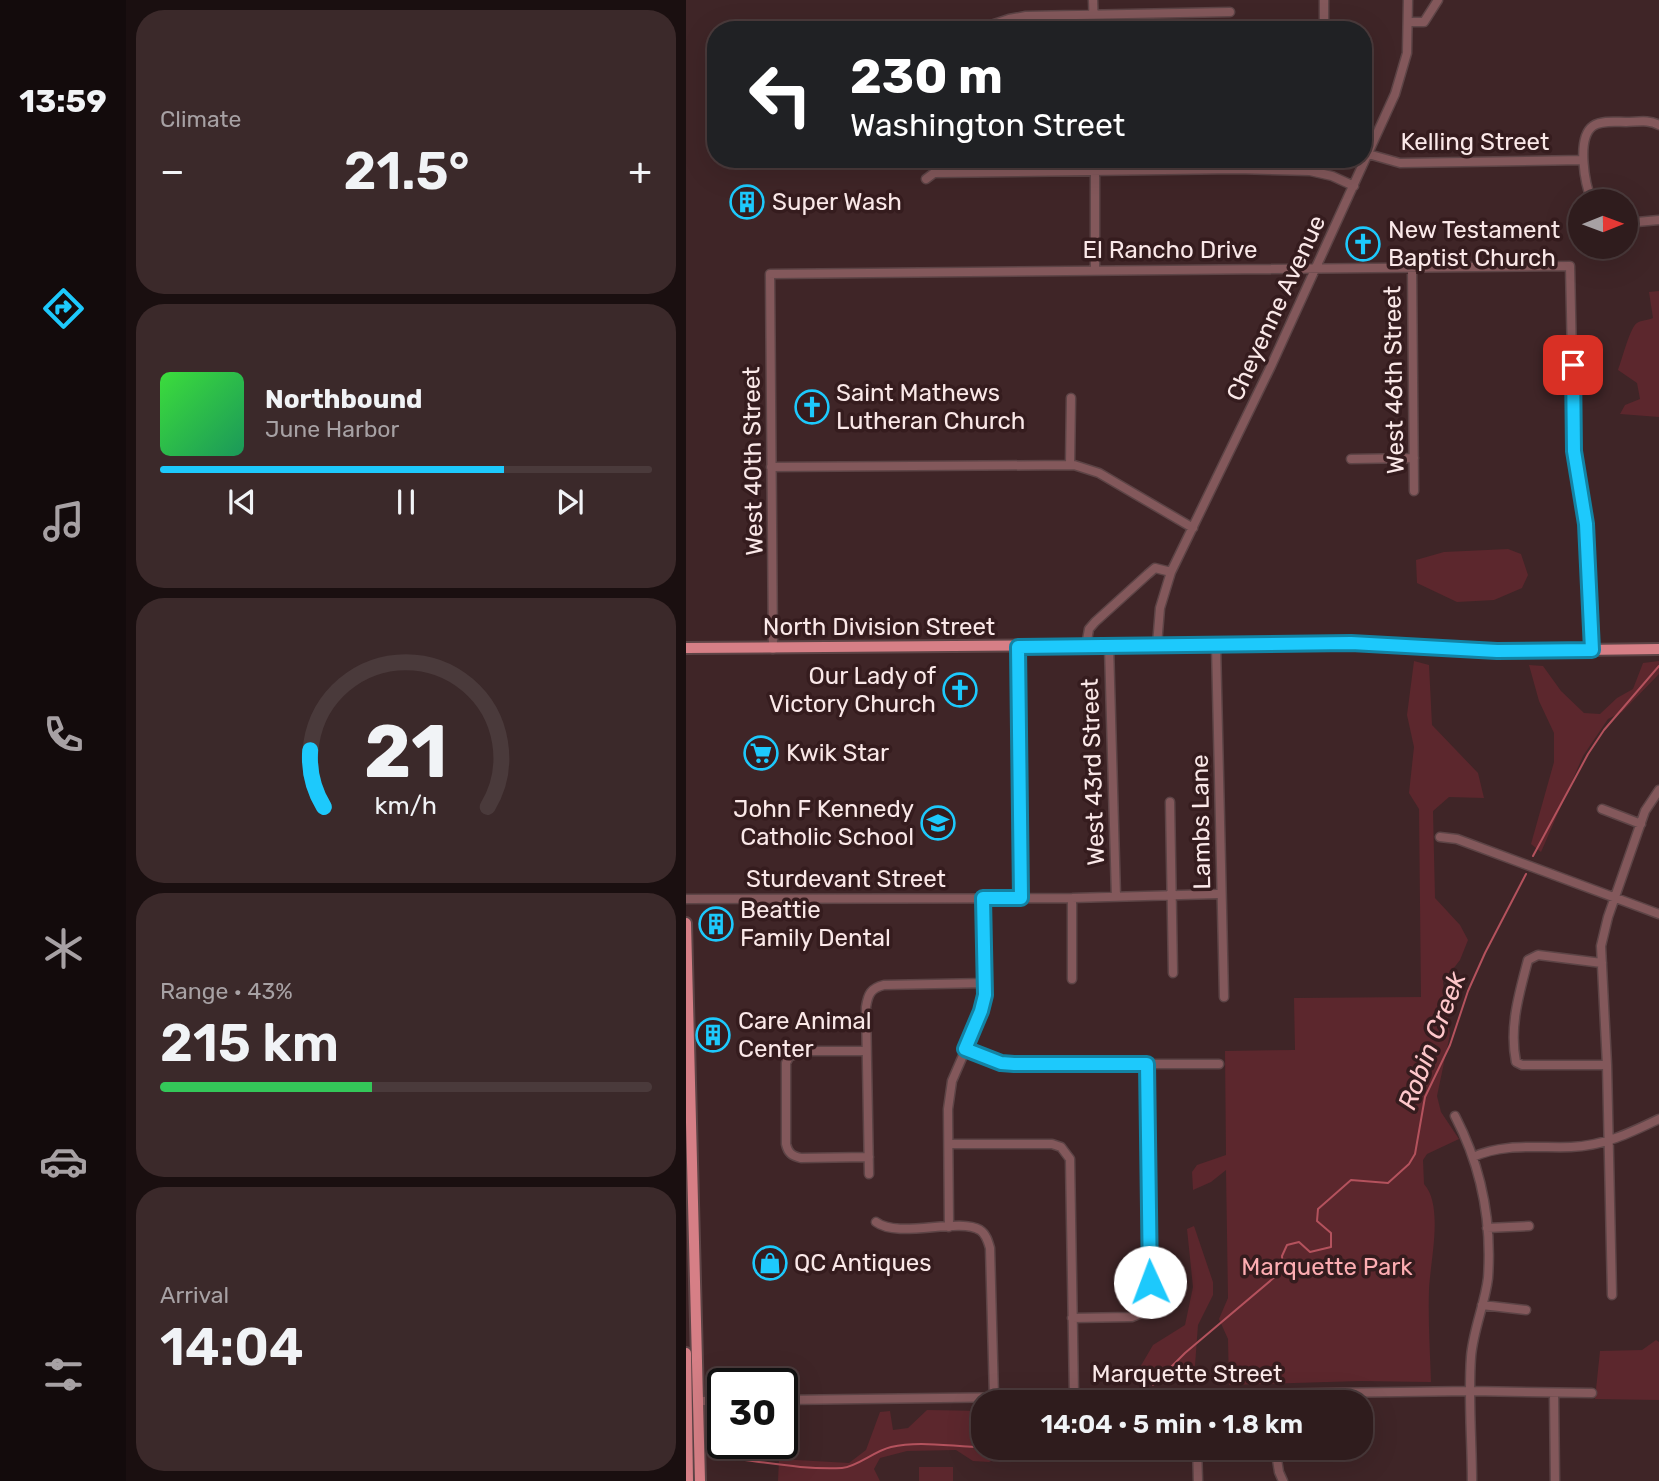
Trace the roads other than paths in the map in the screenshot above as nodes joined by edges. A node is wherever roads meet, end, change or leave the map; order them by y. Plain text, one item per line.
1 (1093, 0) edge
2 (1324, 0) edge
3 (1408, 0) edge
4 (1438, 0) edge
5 (1230, 12) dead end
6 (1094, 15) junction
7 (1003, 21) edge
8 (1094, 21) edge
9 (1324, 21) edge
10 (1409, 22) junction
11 (1659, 125) edge
12 (1372, 145) edge
13 (1372, 155) edge
14 (1583, 160) junction
15 (1013, 168) edge
16 (1362, 168) edge
17 (1095, 170) junction
18 (1279, 170) joint
19 (1013, 172) junction
20 (926, 179) dead end
21 (1354, 186) junction
22 (1587, 189) edge
23 (1659, 220) edge
24 (1638, 222) edge
25 (1316, 269) junction
26 (1412, 269) junction
27 (1095, 270) junction
28 (770, 274) joint
29 (1071, 398) dead end
30 (1414, 458) junction
31 (1351, 459) dead end
32 (1070, 464) junction
33 (772, 467) junction
34 (1414, 491) dead end
35 (1193, 528) junction
36 (1171, 572) junction
37 (1157, 645) junction
38 (1216, 645) junction
39 (1086, 646) junction
40 (1110, 646) junction
41 (1018, 647) junction
42 (686, 648) edge
43 (773, 649) junction
44 (1659, 649) edge
45 (1592, 650) junction
46 (1659, 790) edge
47 (1170, 802) dead end
48 (1602, 809) dead end
49 (1641, 824) junction
50 (1440, 837) dead end
51 (1217, 894) dead end
52 (1172, 896) junction
53 (1116, 897) junction
54 (983, 898) junction
55 (1021, 898) junction
56 (1072, 898) junction
57 (1615, 898) junction
58 (686, 899) edge
59 (1659, 914) edge
60 (686, 923) edge
61 (1602, 963) junction
62 (1173, 973) dead end
63 (1072, 979) dead end
64 (985, 983) junction
65 (1224, 997) dead end
66 (965, 1049) junction
67 (866, 1051) junction
68 (1147, 1064) junction
69 (1219, 1064) dead end
70 (1607, 1065) junction
71 (1455, 1116) dead end
72 (1659, 1119) edge
73 (1609, 1141) junction
74 (949, 1144) junction
75 (869, 1157) junction
76 (1473, 1157) junction
77 (869, 1174) dead end
78 (876, 1222) dead end
79 (1529, 1226) dead end
80 (949, 1227) junction
81 (1487, 1228) junction
82 (1612, 1295) dead end
83 (1482, 1305) junction
84 (1526, 1310) dead end
85 (1072, 1318) junction
86 (686, 1353) edge
87 (994, 1390) edge
88 (1074, 1390) edge
89 (1471, 1391) junction
90 (1554, 1393) junction
91 (1592, 1393) dead end
92 (1373, 1394) edge
93 (971, 1397) edge
94 (798, 1400) edge
95 (690, 1401) edge
96 (1198, 1460) edge
97 (1277, 1460) edge
98 (688, 1481) edge
99 (700, 1481) edge
100 (1198, 1481) edge
101 (1283, 1481) edge
102 (1472, 1481) edge
103 (1555, 1481) edge

1 - 6 street
2 - 9 street
3 - 10 street
4 - 10 street
5 - 6 street
6 - 7 street
6 - 8 street
10 - 12 street, Cheyenne Avenue
11 - 14 street
13 - 14 street, Kelling Street
14 - 22 street
15 - 19 street
16 - 21 street, Cheyenne Avenue
17 - 18 street
17 - 19 street
17 - 27 street
18 - 21 street
19 - 20 street
21 - 25 street, Cheyenne Avenue
23 - 24 street
25 - 26 street, El Rancho Drive
25 - 27 street, El Rancho Drive
25 - 35 street, Cheyenne Avenue
26 - 30 street, West 46th Street
26 - 45 street, El Rancho Drive
27 - 28 street, El Rancho Drive
28 - 33 street, West 40th Street
29 - 32 street
30 - 31 street
30 - 34 street, West 46th Street
32 - 33 street
32 - 35 street
33 - 43 street, West 40th Street
35 - 36 street, Cheyenne Avenue
36 - 37 street, Cheyenne Avenue
36 - 39 street
37 - 38 main road, North Division Street
37 - 40 main road, North Division Street
38 - 45 main road, North Division Street
38 - 65 street, Lambs Lane
39 - 40 main road, North Division Street
39 - 41 main road, North Division Street
40 - 53 street, West 43rd Street
41 - 43 main road, North Division Street
41 - 55 street
42 - 43 main road, North Division Street
44 - 45 main road, North Division Street
46 - 49 street
47 - 52 street
48 - 49 street
49 - 57 street
50 - 57 street
51 - 52 street, Sturdevant Street
52 - 53 street, Sturdevant Street
52 - 62 street
53 - 56 street, Sturdevant Street
54 - 55 street, Sturdevant Street
54 - 58 street, Sturdevant Street
54 - 64 street
55 - 56 street, Sturdevant Street
56 - 63 street
57 - 59 street
57 - 61 street
60 - 95 main road
61 - 70 street
61 - 70 street
64 - 66 street
64 - 67 street
66 - 68 street
66 - 74 street
67 - 75 street
67 - 75 street
68 - 69 street
68 - 85 street
70 - 73 street
71 - 76 street
72 - 73 street
73 - 76 street
73 - 82 street
74 - 80 street
74 - 85 street
75 - 77 street
76 - 81 street
78 - 80 street
79 - 81 street
80 - 87 street
81 - 83 street
83 - 84 street
83 - 89 street
85 - 88 street
86 - 95 main road
89 - 90 street, Marquette Street
89 - 92 street, Marquette Street
89 - 102 street
90 - 91 street, Marquette Street
90 - 103 street
93 - 94 street, Marquette Street
95 - 98 main road
95 - 99 main road
96 - 100 street
97 - 101 street

